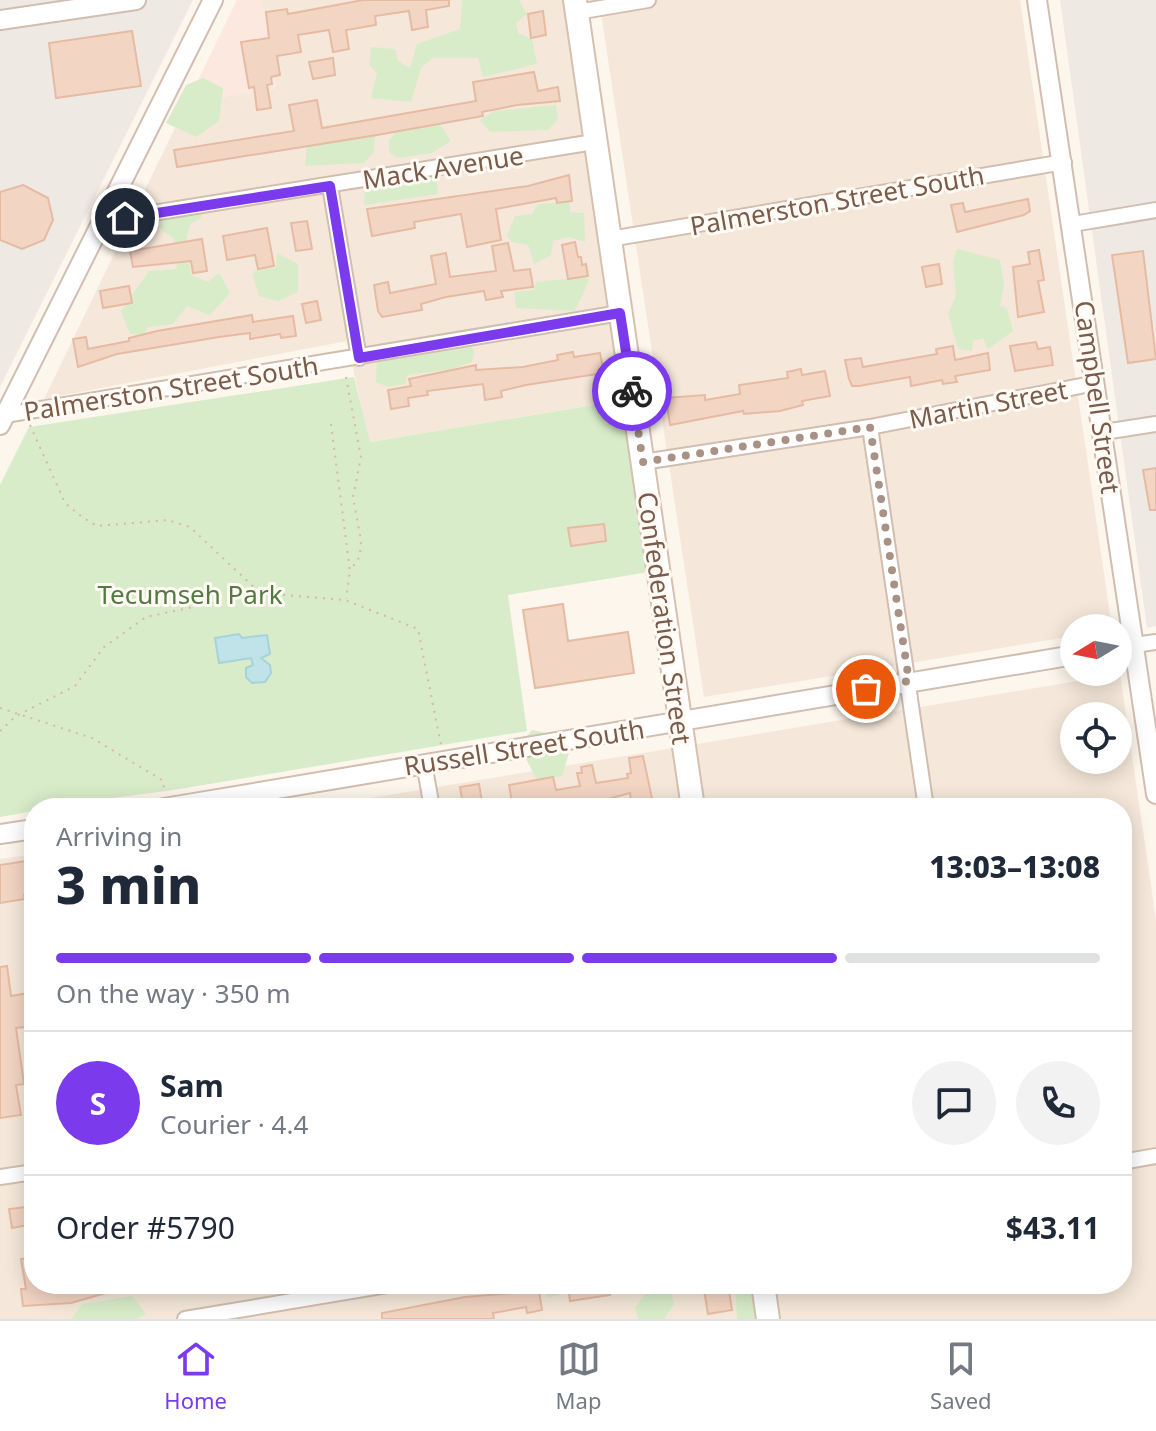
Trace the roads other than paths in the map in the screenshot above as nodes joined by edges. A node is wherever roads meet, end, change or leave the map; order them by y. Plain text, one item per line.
1 (136, 0) edge
2 (213, 0) edge
3 (648, 0) edge
4 (1037, 0) edge
5 (576, 6) edge
6 (38, 7) edge
7 (0, 20) edge
8 (594, 142) junction
9 (1064, 162) junction
10 (330, 186) junction
11 (1156, 210) edge
12 (103, 221) junction
13 (1073, 224) junction
14 (610, 239) junction
15 (620, 313) junction
16 (359, 358) junction
17 (1096, 383) junction
18 (2, 420) edge
19 (1156, 424) edge
20 (870, 427) junction
21 (1104, 432) junction
22 (643, 462) junction
23 (1123, 614) edge
24 (1156, 642) edge
25 (1132, 645) edge
26 (1060, 657) edge
27 (1132, 676) edge
28 (909, 681) junction
29 (680, 721) junction
30 (424, 763) junction
31 (1156, 794) edge
32 (225, 798) edge
33 (430, 798) edge
34 (692, 798) edge
35 (925, 798) edge
36 (24, 830) edge
37 (0, 834) edge
38 (1156, 1156) edge
39 (1132, 1160) edge
40 (24, 1173) edge
41 (0, 1177) edge
42 (334, 1294) edge
43 (764, 1294) edge
44 (185, 1319) edge
45 (768, 1319) edge

1 - 6 street
2 - 12 street
3 - 5 street
4 - 9 street, Campbell Street
5 - 8 main road, Confederation Street
6 - 7 street
8 - 10 street, Mack Avenue
8 - 14 main road, Confederation Street
9 - 13 street, Campbell Street
9 - 14 street, Palmerston Street South
10 - 12 street, Mack Avenue
10 - 16 street
11 - 13 street
12 - 18 street
13 - 17 street, Campbell Street
14 - 15 main road, Confederation Street
15 - 16 street, Palmerston Street South
15 - 22 main road, Confederation Street
16 - 18 street, Palmerston Street South
17 - 20 street, Martin Street
17 - 21 street, Campbell Street
19 - 21 street
20 - 22 street, Martin Street
20 - 28 street
21 - 23 street, Campbell Street
22 - 29 main road, Confederation Street
24 - 25 street
26 - 28 street, Russell Street South
27 - 31 street, Campbell Street
28 - 29 street, Russell Street South
28 - 35 street
29 - 30 street, Russell Street South
29 - 34 main road, Confederation Street
30 - 32 street, Russell Street South
30 - 33 street
36 - 37 street
38 - 39 street
40 - 41 street
42 - 44 street
43 - 45 main road

